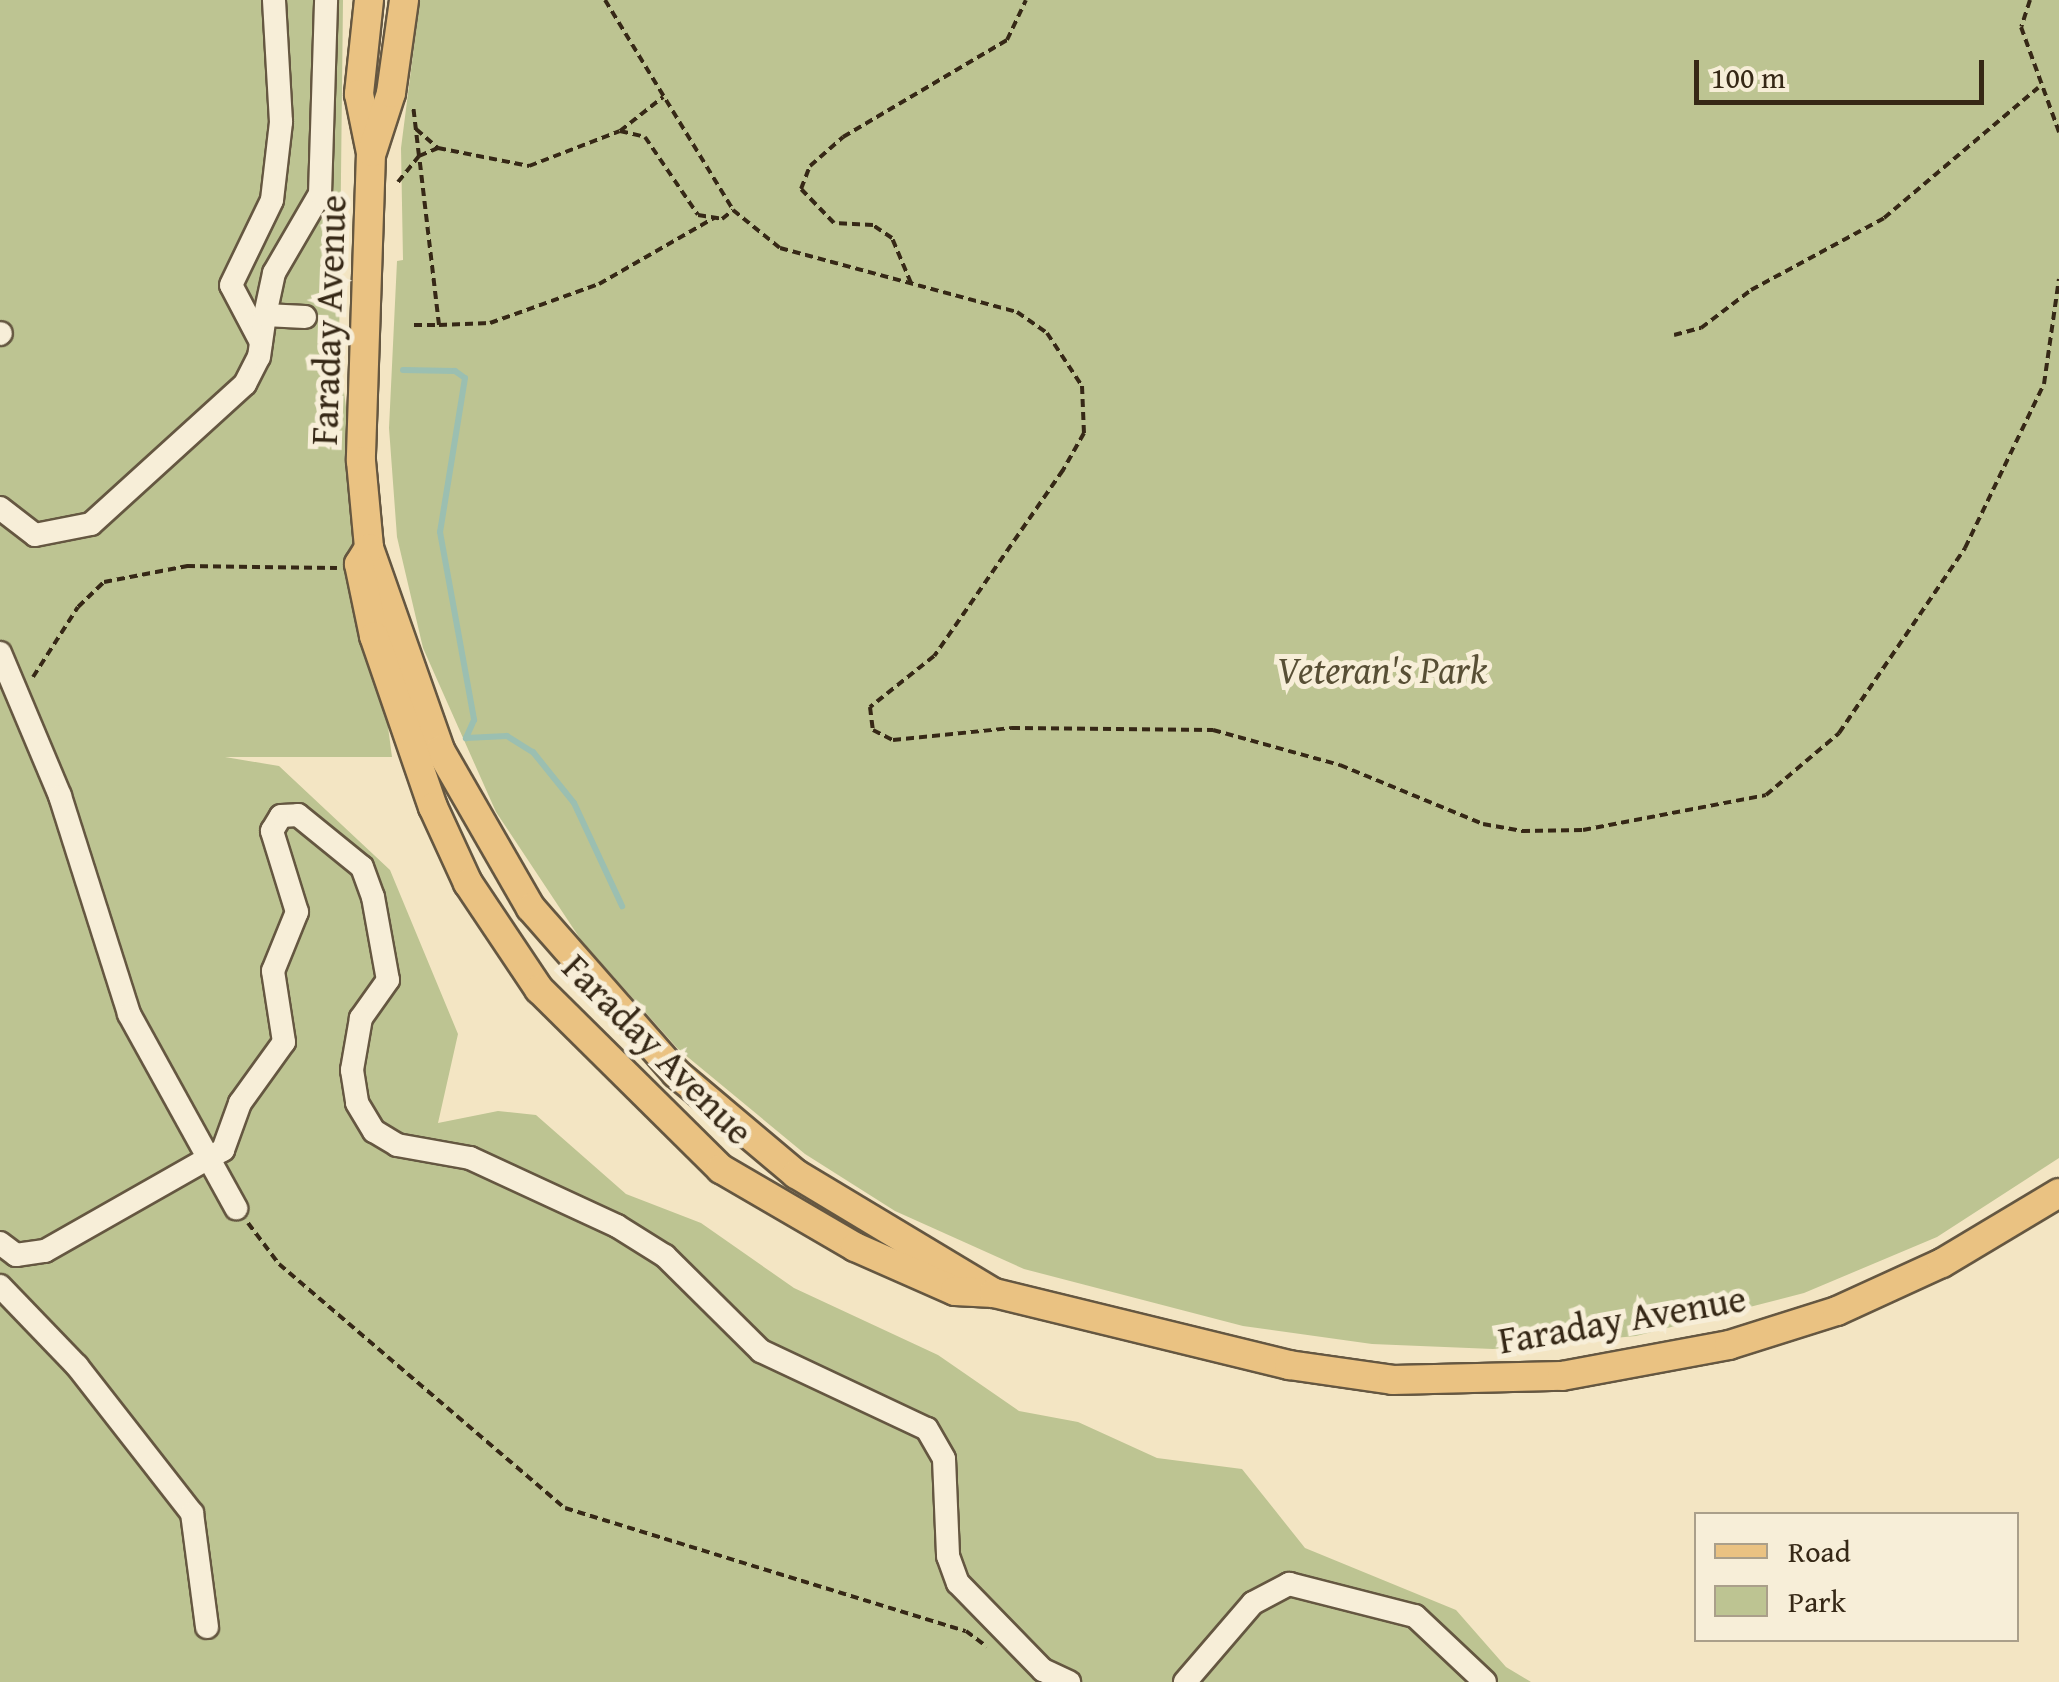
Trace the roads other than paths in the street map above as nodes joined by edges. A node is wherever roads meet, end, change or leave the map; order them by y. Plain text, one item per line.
1 (274, 0) edge
2 (326, 0) edge
3 (369, 0) edge
4 (404, 0) edge
5 (371, 153) junction
6 (264, 314) junction
7 (305, 317) dead end
8 (261, 342) junction
9 (0, 508) edge
10 (364, 556) junction
11 (0, 653) edge
12 (206, 1164) junction
13 (2059, 1193) edge
14 (236, 1208) road end
15 (0, 1243) edge
16 (0, 1286) edge
17 (994, 1292) junction
18 (207, 1627) dead end
19 (1069, 1682) edge
20 (1185, 1682) edge
21 (1485, 1682) edge

1 - 8 lane
2 - 6 lane
3 - 5 main road, Faraday Avenue
4 - 5 main road, Faraday Avenue
5 - 10 main road, Faraday Avenue
6 - 7 lane
6 - 8 lane
8 - 9 lane
10 - 17 main road, Faraday Avenue
10 - 17 main road, Faraday Avenue
11 - 12 lane
12 - 14 lane
12 - 15 lane
12 - 19 lane
13 - 17 main road, Faraday Avenue
16 - 18 lane
20 - 21 lane

